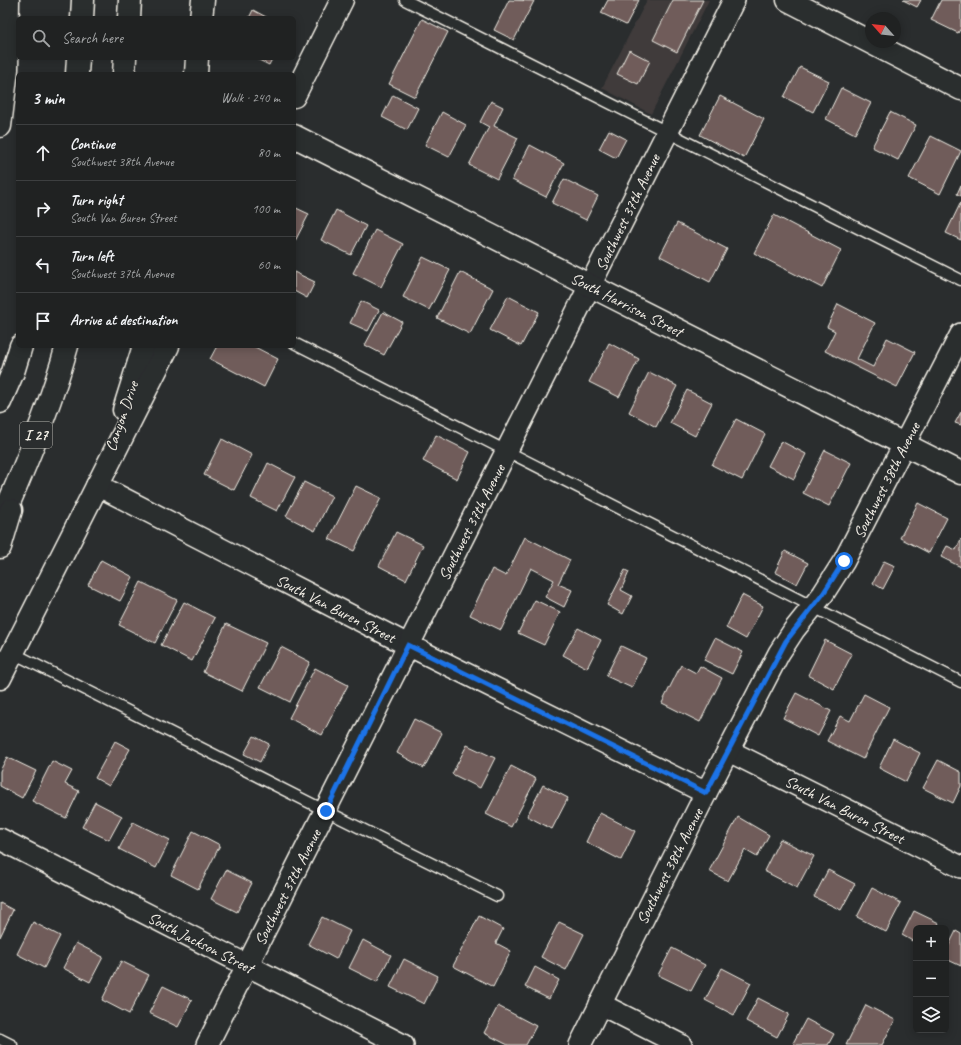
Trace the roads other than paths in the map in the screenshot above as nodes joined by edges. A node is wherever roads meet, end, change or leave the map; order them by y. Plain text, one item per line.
1 (8, 0) edge
2 (83, 0) edge
3 (130, 0) edge
4 (203, 0) edge
5 (342, 0) edge
6 (405, 0) edge
7 (734, 0) edge
8 (788, 0) edge
9 (82, 16) edge
10 (129, 16) edge
11 (201, 16) edge
12 (78, 60) edge
13 (125, 60) edge
14 (197, 60) edge
15 (77, 72) edge
16 (124, 72) edge
17 (196, 72) edge
18 (961, 89) edge
19 (296, 92) edge
20 (0, 126) edge
21 (667, 131) junction
22 (296, 137) edge
23 (961, 280) edge
24 (590, 286) junction
25 (961, 334) edge
26 (296, 344) edge
27 (20, 348) edge
28 (66, 348) edge
29 (143, 348) edge
30 (167, 348) edge
31 (13, 372) junction
32 (0, 394) edge
33 (0, 402) edge
34 (905, 444) junction
35 (507, 452) junction
36 (23, 471) junction
37 (961, 473) edge
38 (97, 485) junction
39 (0, 523) edge
40 (0, 547) edge
41 (813, 606) junction
42 (408, 645) junction
43 (13, 653) junction
44 (0, 678) edge
45 (961, 682) edge
46 (729, 751) junction
47 (706, 793) junction
48 (326, 811) junction
49 (0, 840) edge
50 (961, 867) edge
51 (497, 896) dead end
52 (247, 966) junction
53 (600, 1004) junction
54 (0, 1039) edge
55 (12, 1045) edge
56 (207, 1045) edge
57 (403, 1045) edge
58 (580, 1045) edge
59 (681, 1045) edge

1 - 20 main road
2 - 9 main road
3 - 10 main road
4 - 11 main road
5 - 19 main road
6 - 21 lane
7 - 21 street, Southwest 37th Avenue
8 - 18 main road
12 - 15 main road
13 - 16 main road
14 - 17 main road
21 - 23 lane
21 - 24 street, Southwest 37th Avenue
22 - 24 main road, South Harrison Street
24 - 34 main road, South Harrison Street
24 - 35 street, Southwest 37th Avenue
25 - 34 street, Southwest 38th Avenue
26 - 35 lane
27 - 31 main road
28 - 36 main road, I 27
29 - 38 main road, Canyon Drive
30 - 38 main road
31 - 32 main road
31 - 33 main road
34 - 37 main road, South Harrison Street
34 - 41 street, Southwest 38th Avenue
35 - 41 lane
35 - 42 street, Southwest 37th Avenue
36 - 39 main road, I 27
36 - 40 main road
38 - 42 street, South Van Buren Street
38 - 43 main road
41 - 45 lane
41 - 46 street, Southwest 38th Avenue
42 - 47 street, South Van Buren Street
42 - 48 street, Southwest 37th Avenue
43 - 44 main road
43 - 48 lane
46 - 47 street, Southwest 38th Avenue
46 - 50 street, South Van Buren Street
47 - 53 street, Southwest 38th Avenue
48 - 51 lane
48 - 52 street, Southwest 37th Avenue
49 - 52 street, South Jackson Street
52 - 56 street, Southwest 37th Avenue
52 - 57 street, South Jackson Street
53 - 58 street, Southwest 38th Avenue
53 - 59 street
54 - 55 lane

